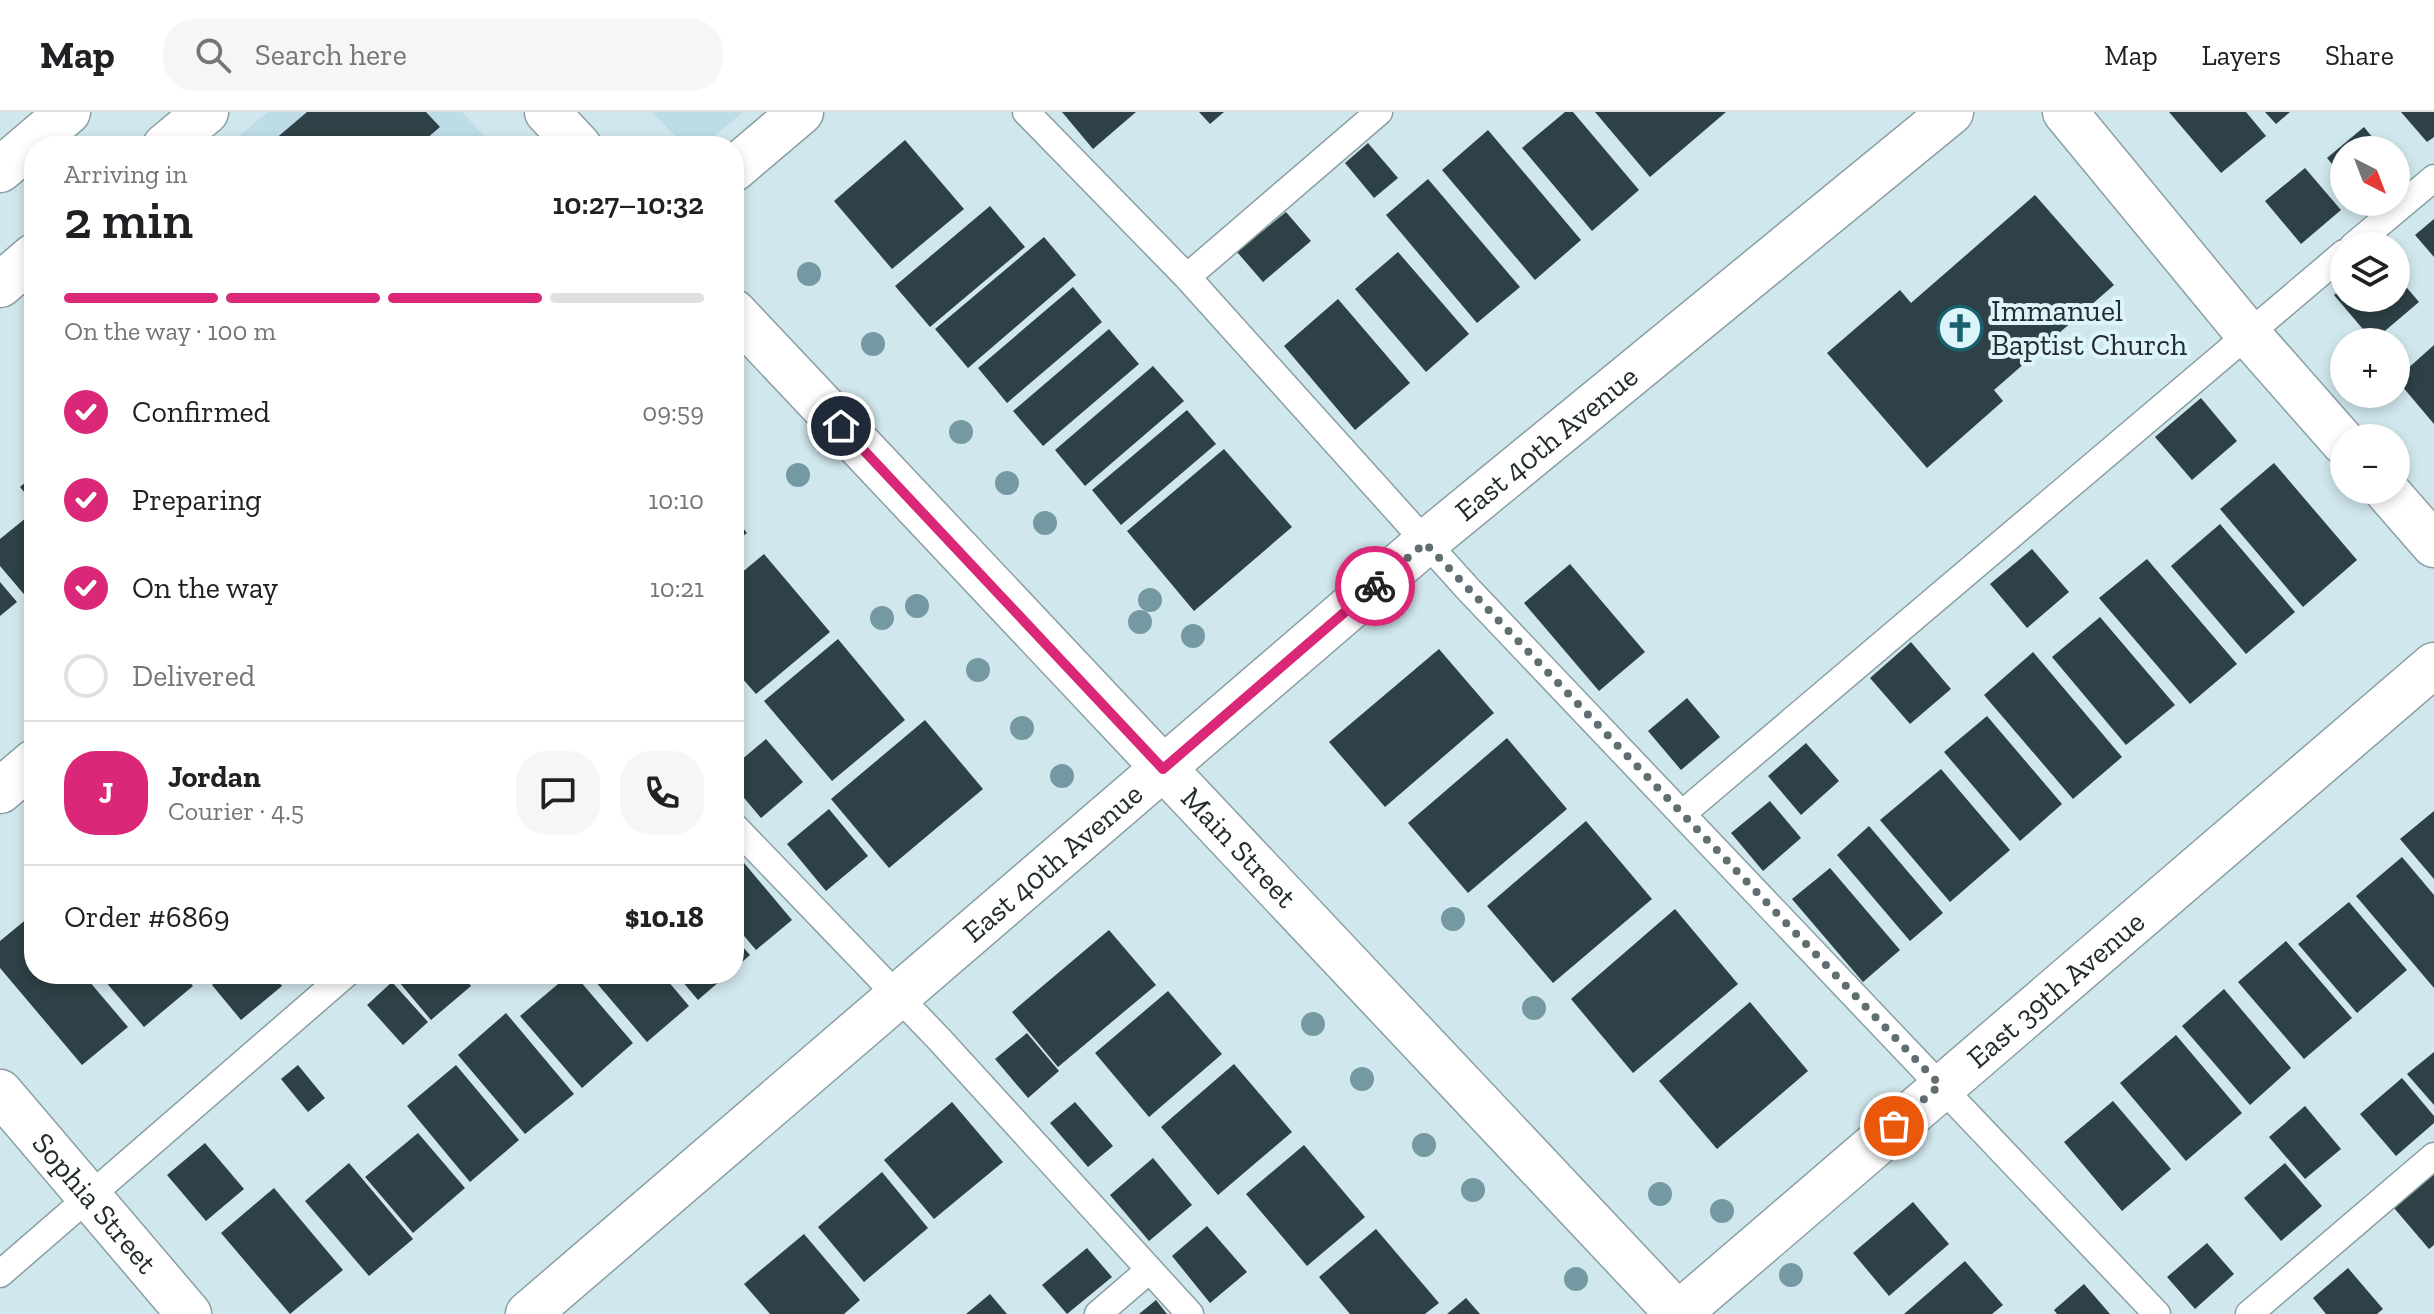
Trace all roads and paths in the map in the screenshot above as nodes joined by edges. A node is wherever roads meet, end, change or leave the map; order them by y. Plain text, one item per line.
1 (206, 112) edge
2 (547, 112) edge
3 (801, 112) edge
4 (1026, 112) edge
5 (1379, 112) edge
6 (1951, 112) edge
7 (2065, 112) edge
8 (57, 115) edge
9 (35, 136) edge
10 (177, 136) edge
11 (570, 136) edge
12 (24, 147) edge
13 (744, 160) edge
14 (0, 170) edge
15 (2434, 178) edge
16 (2370, 232) edge
17 (24, 265) edge
18 (2330, 265) edge
19 (1187, 277) junction
20 (0, 285) edge
21 (744, 323) edge
22 (2248, 334) junction
23 (2330, 427) edge
24 (2398, 504) edge
25 (1425, 543) junction
26 (2434, 545) edge
27 (2434, 665) edge
28 (1163, 769) junction
29 (24, 771) edge
30 (0, 791) edge
31 (1682, 814) junction
32 (744, 836) edge
33 (335, 984) edge
34 (898, 998) junction
35 (1940, 1085) junction
36 (0, 1092) edge
37 (2434, 1156) edge
38 (89, 1198) junction
39 (1148, 1271) junction
40 (0, 1274) edge
41 (189, 1314) edge
42 (528, 1314) edge
43 (1098, 1314) edge
44 (1190, 1314) edge
45 (1678, 1314) edge
46 (2157, 1314) edge
47 (2249, 1314) edge

1 - 10 street
2 - 11 street
3 - 13 street
4 - 19 lane
5 - 19 lane
6 - 25 street, East 40th Avenue
7 - 22 street
8 - 9 street
12 - 14 street
15 - 16 lane
17 - 20 street
18 - 22 lane
19 - 25 lane
21 - 28 street, Main Street
22 - 23 street
22 - 31 lane
24 - 26 street
25 - 28 street, East 40th Avenue
25 - 31 lane
27 - 35 street, East 39th Avenue
28 - 34 street, East 40th Avenue
28 - 45 street, Main Street
29 - 30 street
31 - 35 lane
32 - 34 lane
33 - 38 lane
34 - 39 lane
34 - 42 street, East 40th Avenue
35 - 45 street, East 39th Avenue
35 - 46 lane
36 - 38 street, Sophia Street
37 - 47 lane
38 - 40 lane
38 - 41 street, Sophia Street
39 - 43 lane
39 - 44 lane

